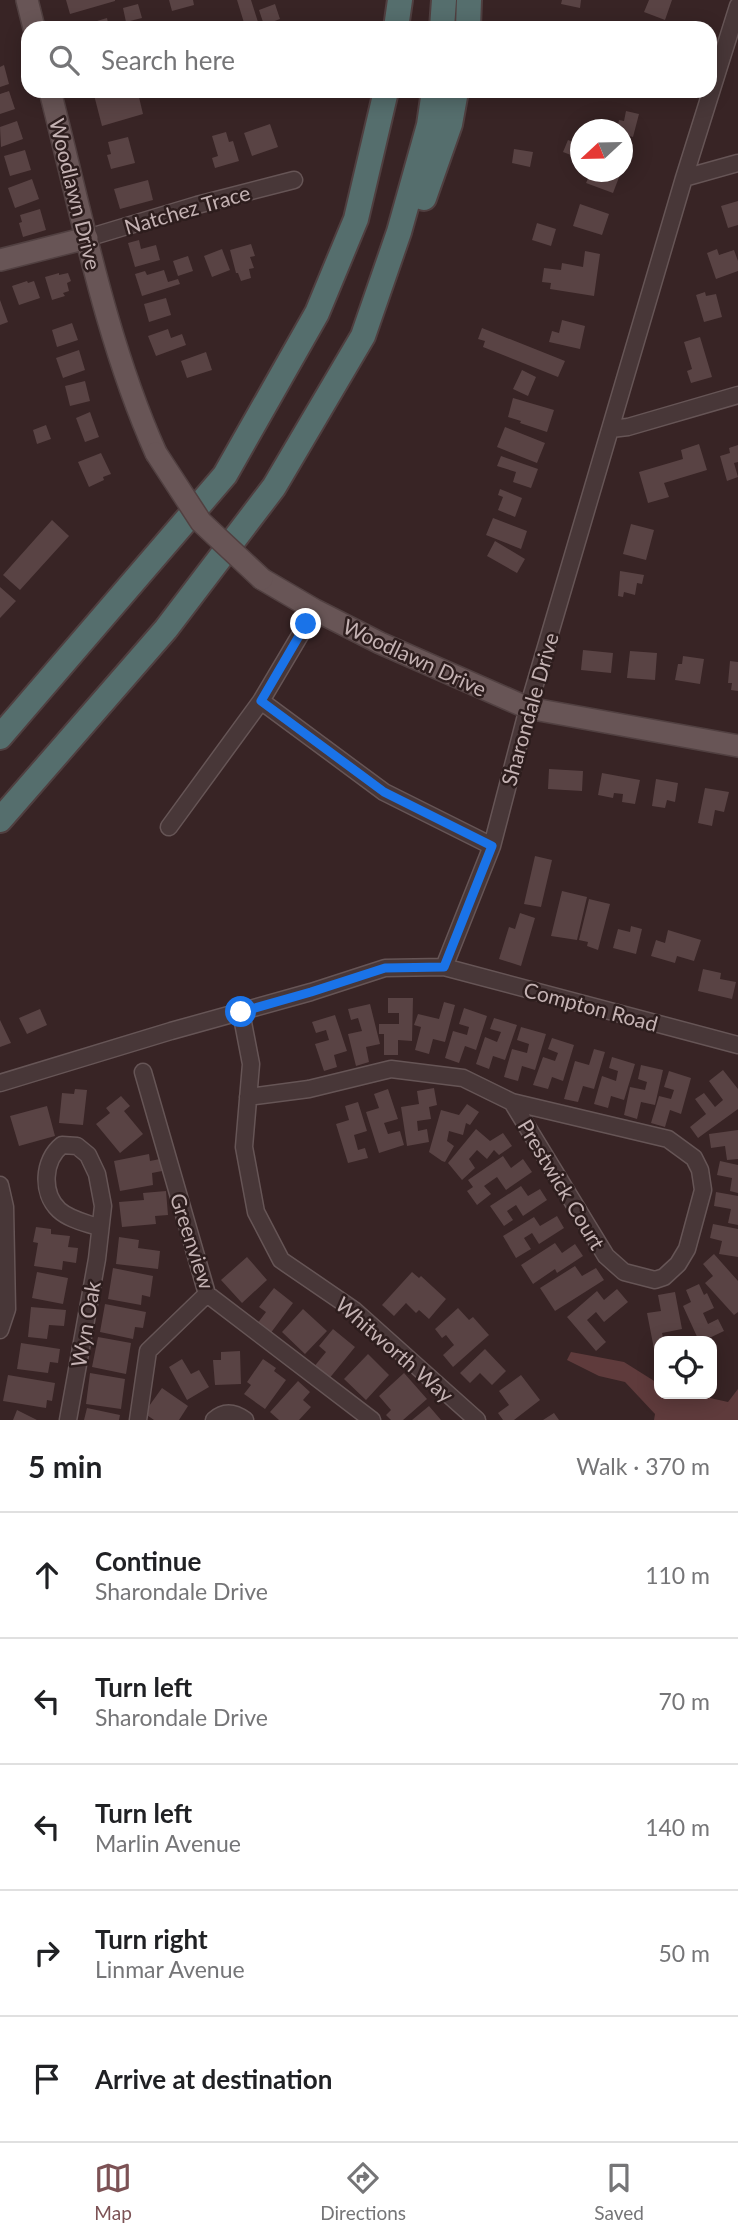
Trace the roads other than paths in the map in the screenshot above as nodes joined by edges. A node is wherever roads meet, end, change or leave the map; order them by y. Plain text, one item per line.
1 (27, 0) edge
2 (390, 0) edge
3 (400, 0) edge
4 (444, 0) edge
5 (469, 0) edge
6 (738, 6) edge
7 (32, 21) edge
8 (390, 21) edge
9 (397, 21) edge
10 (443, 21) edge
11 (468, 21) edge
12 (717, 73) edge
13 (52, 98) edge
14 (384, 98) edge
15 (433, 98) edge
16 (455, 98) edge
17 (709, 98) edge
18 (738, 163) edge
19 (684, 178) junction
20 (294, 180) dead end
21 (87, 238) junction
22 (0, 260) edge
23 (363, 335) junction
24 (738, 395) edge
25 (611, 429) junction
26 (315, 610) junction
27 (261, 701) junction
28 (528, 708) junction
29 (0, 737) edge
30 (738, 746) edge
31 (0, 820) edge
32 (169, 827) dead end
33 (492, 846) junction
34 (444, 967) junction
35 (241, 1012) junction
36 (738, 1045) edge
37 (143, 1072) dead end
38 (0, 1083) edge
39 (248, 1097) junction
40 (512, 1101) junction
41 (0, 1185) edge
42 (100, 1228) junction
43 (207, 1294) junction
44 (0, 1331) edge
45 (68, 1420) edge
46 (138, 1420) edge
47 (214, 1420) edge
48 (245, 1420) edge
49 (372, 1420) edge
50 (477, 1420) edge

1 - 7 main road
2 - 8 highway
3 - 9 highway
4 - 10 highway
5 - 11 highway
6 - 12 street, Sharondale Drive
13 - 21 main road, Woodlawn Drive
14 - 29 highway
15 - 23 highway
16 - 23 highway
17 - 19 street, Sharondale Drive
18 - 19 street
19 - 25 street, Sharondale Drive
20 - 21 street, Natchez Trace
21 - 22 main road, Natchez Trace
21 - 26 main road, Woodlawn Drive, bridge
23 - 31 highway
24 - 25 street
25 - 28 street, Sharondale Drive
26 - 27 street
26 - 28 main road, Woodlawn Drive
27 - 32 street
27 - 33 street
28 - 30 main road, Woodlawn Drive
28 - 33 street, Sharondale Drive
33 - 34 street, Sharondale Drive
34 - 35 street
34 - 36 street, Compton Road
35 - 38 street
35 - 39 street, Whitworth Way
37 - 43 street, Greenview
39 - 40 street, Prestwick Court
39 - 50 street, Whitworth Way
40 - 40 street, Prestwick Court
41 - 44 street
42 - 42 street, Wyn Oak
42 - 45 street, Wyn Oak
43 - 46 street
43 - 49 street, Greenview
47 - 48 street

